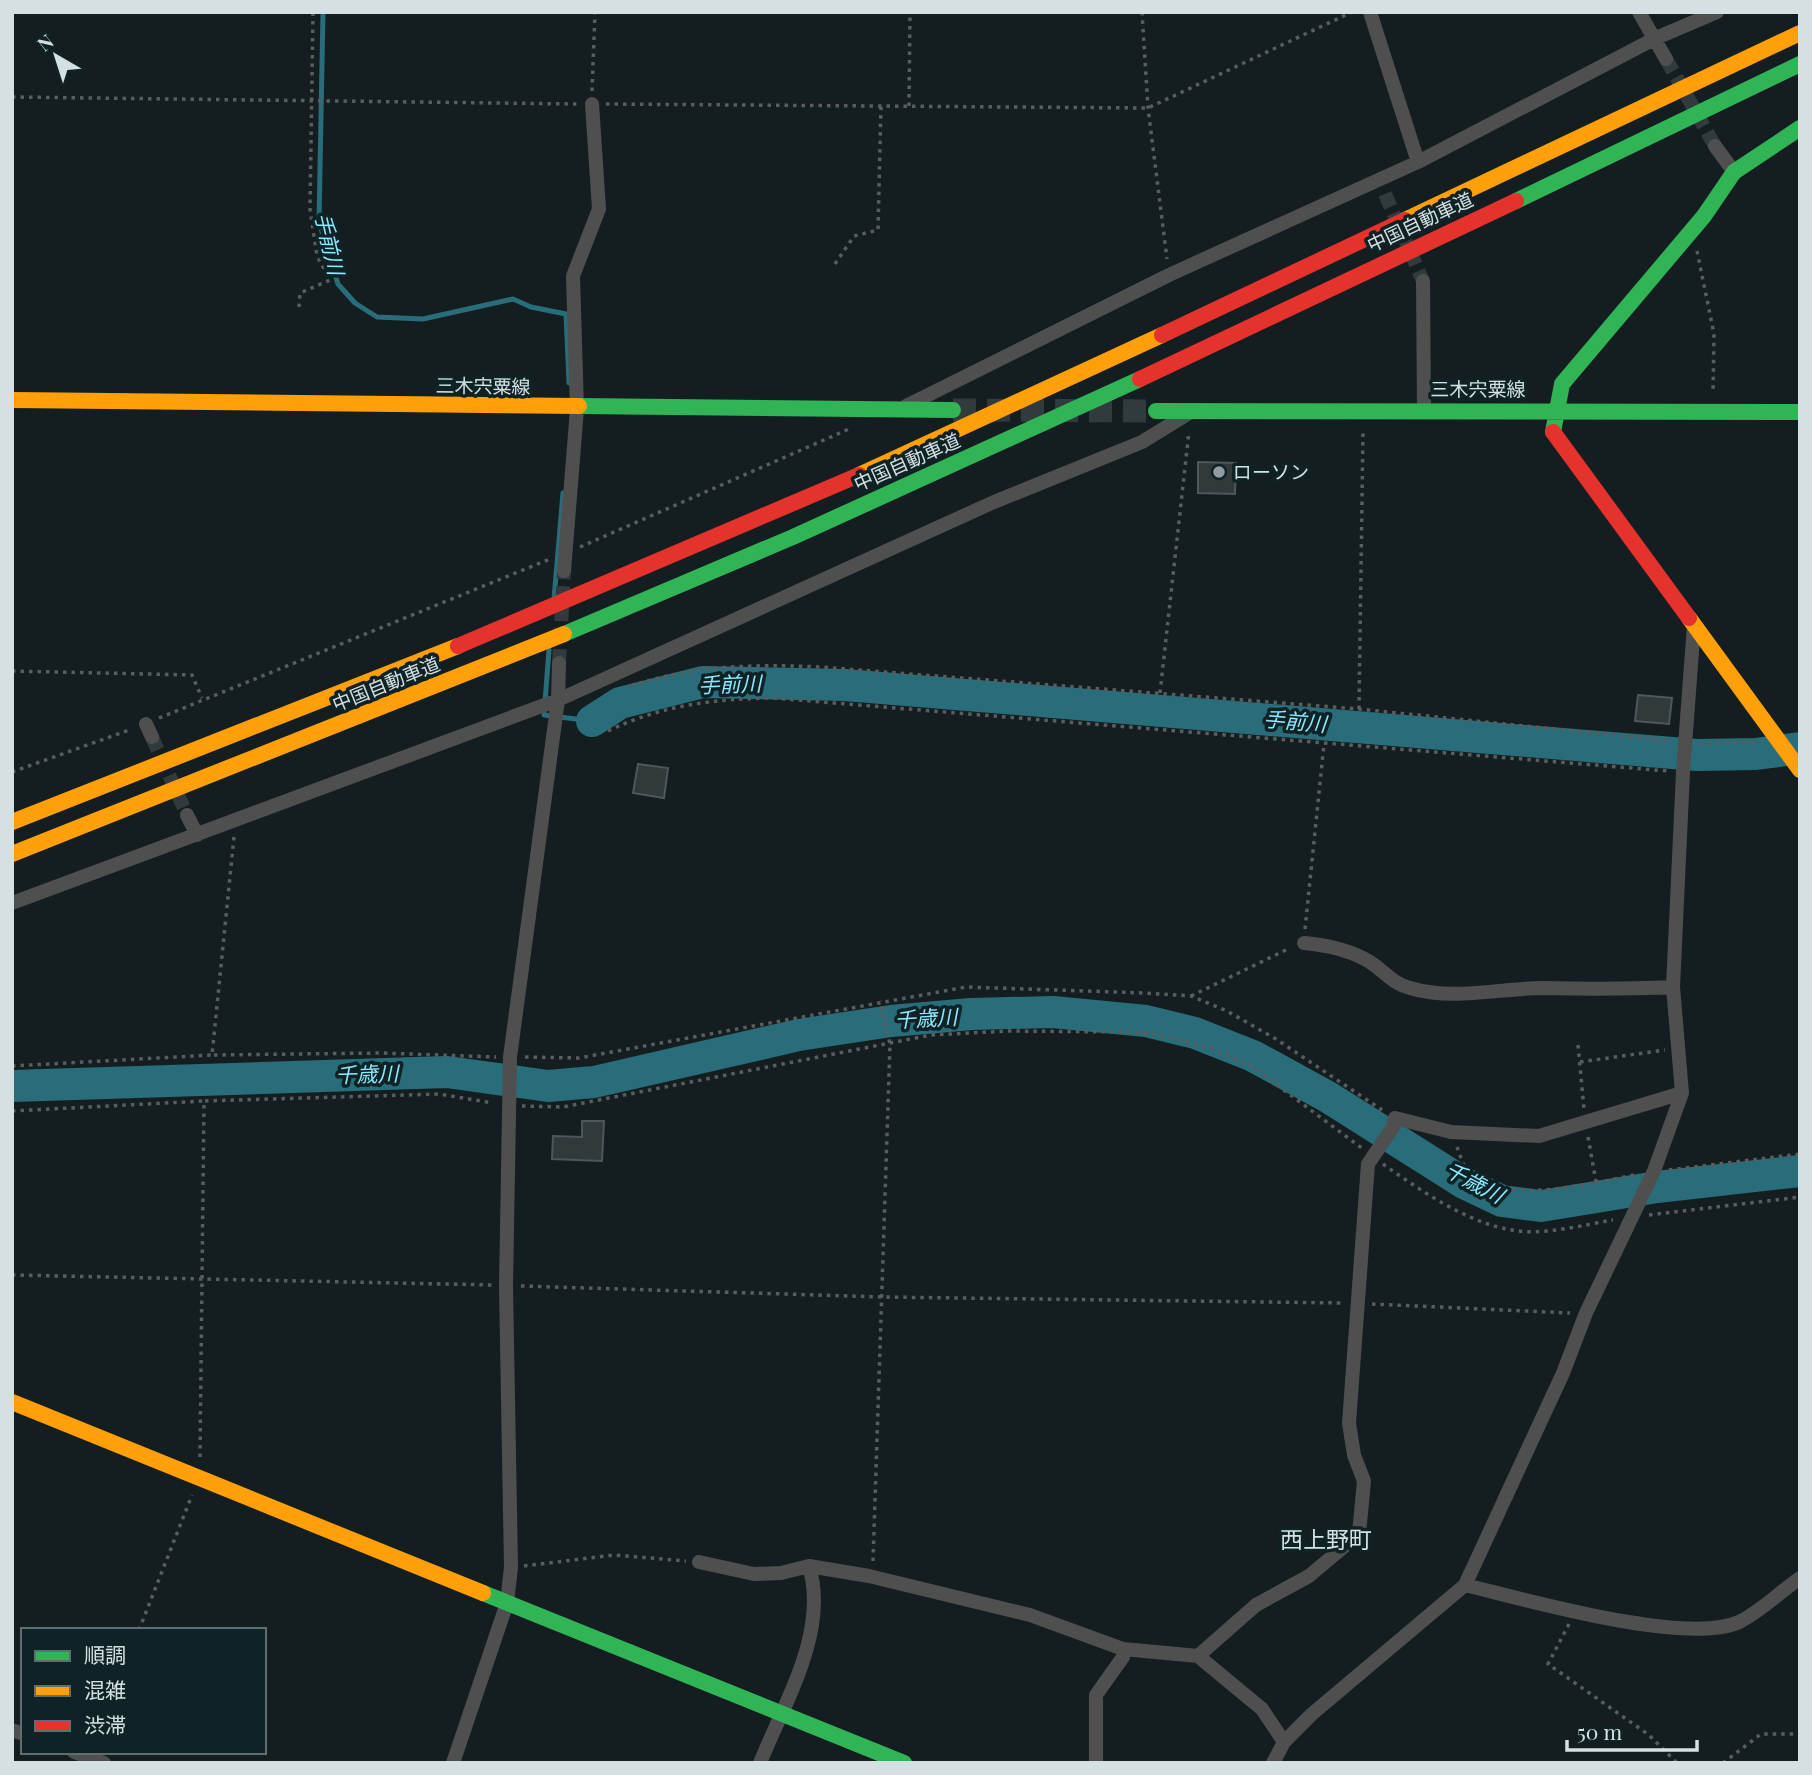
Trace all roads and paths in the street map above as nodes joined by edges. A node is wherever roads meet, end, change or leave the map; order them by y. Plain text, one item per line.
1 (313, 12) edge
2 (595, 12) edge
3 (910, 12) edge
4 (1142, 12) edge
5 (1352, 12) edge
6 (1370, 12) edge
7 (1639, 12) edge
8 (1717, 12) edge
9 (1800, 33) edge
10 (1656, 38) junction
11 (1667, 59) tunnel mouth
12 (1800, 64) edge
13 (12, 97) edge
14 (311, 101) junction
15 (592, 104) junction
16 (881, 106) junction
17 (909, 106) junction
18 (1148, 108) junction
19 (1800, 128) edge
20 (1715, 146) tunnel mouth
21 (1418, 162) junction
22 (1734, 172) junction
23 (1688, 234) junction
24 (835, 264) dead end
25 (1170, 275) junction
26 (1423, 281) tunnel mouth
27 (299, 307) dead end
28 (12, 400) edge
29 (577, 409) junction
30 (1424, 409) junction
31 (898, 410) junction
32 (953, 410) tunnel mouth
33 (1558, 410) junction
34 (1156, 411) tunnel mouth
35 (1191, 411) junction
36 (1362, 411) junction
37 (1711, 412) junction
38 (1800, 412) edge
39 (856, 426) dead end
40 (565, 553) junction
41 (564, 571) tunnel mouth
42 (1694, 625) junction
43 (559, 663) tunnel mouth
44 (12, 671) edge
45 (626, 687) dead end
46 (1160, 693) junction
47 (202, 698) junction
48 (558, 700) junction
49 (1359, 709) junction
50 (608, 731) dead end
51 (1780, 742) junction
52 (1324, 744) junction
53 (1686, 745) junction
54 (1797, 764) edge
55 (1683, 769) junction
56 (12, 772) edge
57 (187, 815) tunnel mouth
58 (236, 821) junction
59 (12, 822) edge
60 (197, 835) junction
61 (12, 854) edge
62 (12, 903) edge
63 (1304, 943) junction
64 (1672, 987) junction
65 (1191, 996) junction
66 (880, 1001) junction
67 (890, 1044) junction
68 (1677, 1048) junction
69 (212, 1055) junction
70 (510, 1061) junction
71 (1580, 1062) dead end
72 (12, 1066) edge
73 (1682, 1093) junction
74 (204, 1101) junction
75 (508, 1101) junction
76 (12, 1111) edge
77 (1394, 1123) junction
78 (1451, 1132) junction
79 (1373, 1152) junction
80 (1800, 1154) edge
81 (1652, 1176) junction
82 (1800, 1196) edge
83 (1634, 1213) junction
84 (12, 1275) edge
85 (203, 1279) junction
86 (506, 1286) junction
87 (883, 1297) junction
88 (1359, 1303) junction
89 (1586, 1314) junction
90 (12, 1402) edge
91 (199, 1478) junction
92 (699, 1562) joint
93 (809, 1566) junction
94 (511, 1567) junction
95 (869, 1576) junction
96 (1800, 1578) edge
97 (1465, 1585) junction
98 (508, 1603) junction
99 (1575, 1612) junction
100 (140, 1628) edge
101 (1123, 1649) junction
102 (1198, 1656) junction
103 (780, 1713) junction
104 (1800, 1734) edge
105 (1284, 1742) junction
106 (79, 1754) edge
107 (103, 1763) edge
108 (453, 1763) edge
109 (760, 1763) edge
110 (904, 1763) edge
111 (1096, 1763) edge
112 (1273, 1763) edge
113 (1676, 1763) edge
114 (1723, 1763) edge

1 - 14 path
2 - 15 path
3 - 17 path
4 - 18 path
5 - 18 path
6 - 21 street
7 - 10 street
8 - 10 street
9 - 59 main road, 中国自動車道
10 - 11 street
10 - 21 street
12 - 61 main road, 中国自動車道
13 - 14 path
14 - 15 path
14 - 27 path
15 - 16 path
15 - 29 street
16 - 17 path
16 - 24 path
17 - 18 path
18 - 25 path
19 - 22 main road
20 - 22 street
21 - 25 street
22 - 23 main road
23 - 33 main road
23 - 37 path
25 - 31 street
26 - 30 street
28 - 29 main road, 三木宍粟線
29 - 31 main road, 三木宍粟線
29 - 40 street
30 - 33 main road, 三木宍粟線
30 - 36 main road, 三木宍粟線
31 - 32 main road, 三木宍粟線
33 - 37 main road, 三木宍粟線
33 - 42 main road
34 - 35 main road, 三木宍粟線
35 - 36 main road, 三木宍粟線
35 - 46 path
35 - 48 street
36 - 49 path
37 - 38 main road, 三木宍粟線
39 - 40 path
40 - 41 street
40 - 47 path
42 - 51 main road
42 - 53 street
43 - 48 street
44 - 47 path
45 - 46 path
46 - 49 path
47 - 56 path
48 - 58 street
48 - 70 street
49 - 53 path
50 - 52 path
51 - 53 path
51 - 54 main road
52 - 55 path
52 - 63 path
53 - 55 street
55 - 64 street
57 - 60 street
58 - 60 street
58 - 69 path
60 - 62 street
63 - 64 street
63 - 65 path
64 - 68 street
65 - 66 path
65 - 77 path
66 - 67 path
66 - 70 path
67 - 75 path
67 - 79 path
67 - 87 path
68 - 71 path
68 - 73 street
69 - 70 path
69 - 72 path
70 - 75 street
73 - 78 street
73 - 81 street
74 - 75 path
74 - 76 path
74 - 85 path
75 - 86 street
77 - 78 street
77 - 79 street
78 - 81 path
79 - 83 path
79 - 88 street
80 - 81 path
81 - 83 street
82 - 83 path
83 - 89 street
84 - 85 path
85 - 86 path
85 - 91 path
86 - 87 path
86 - 94 street
87 - 88 path
87 - 95 path
88 - 89 path
88 - 102 street
89 - 97 street
90 - 91 main road
91 - 98 main road
91 - 100 path
92 - 93 street
92 - 94 path
93 - 95 street
93 - 103 street
94 - 98 street
95 - 101 street
96 - 99 street
97 - 99 street
97 - 105 street
98 - 103 main road
98 - 108 street
99 - 113 path
101 - 102 street
101 - 111 street
102 - 105 street
103 - 109 street
103 - 110 main road
104 - 114 path
105 - 112 street
106 - 107 street

